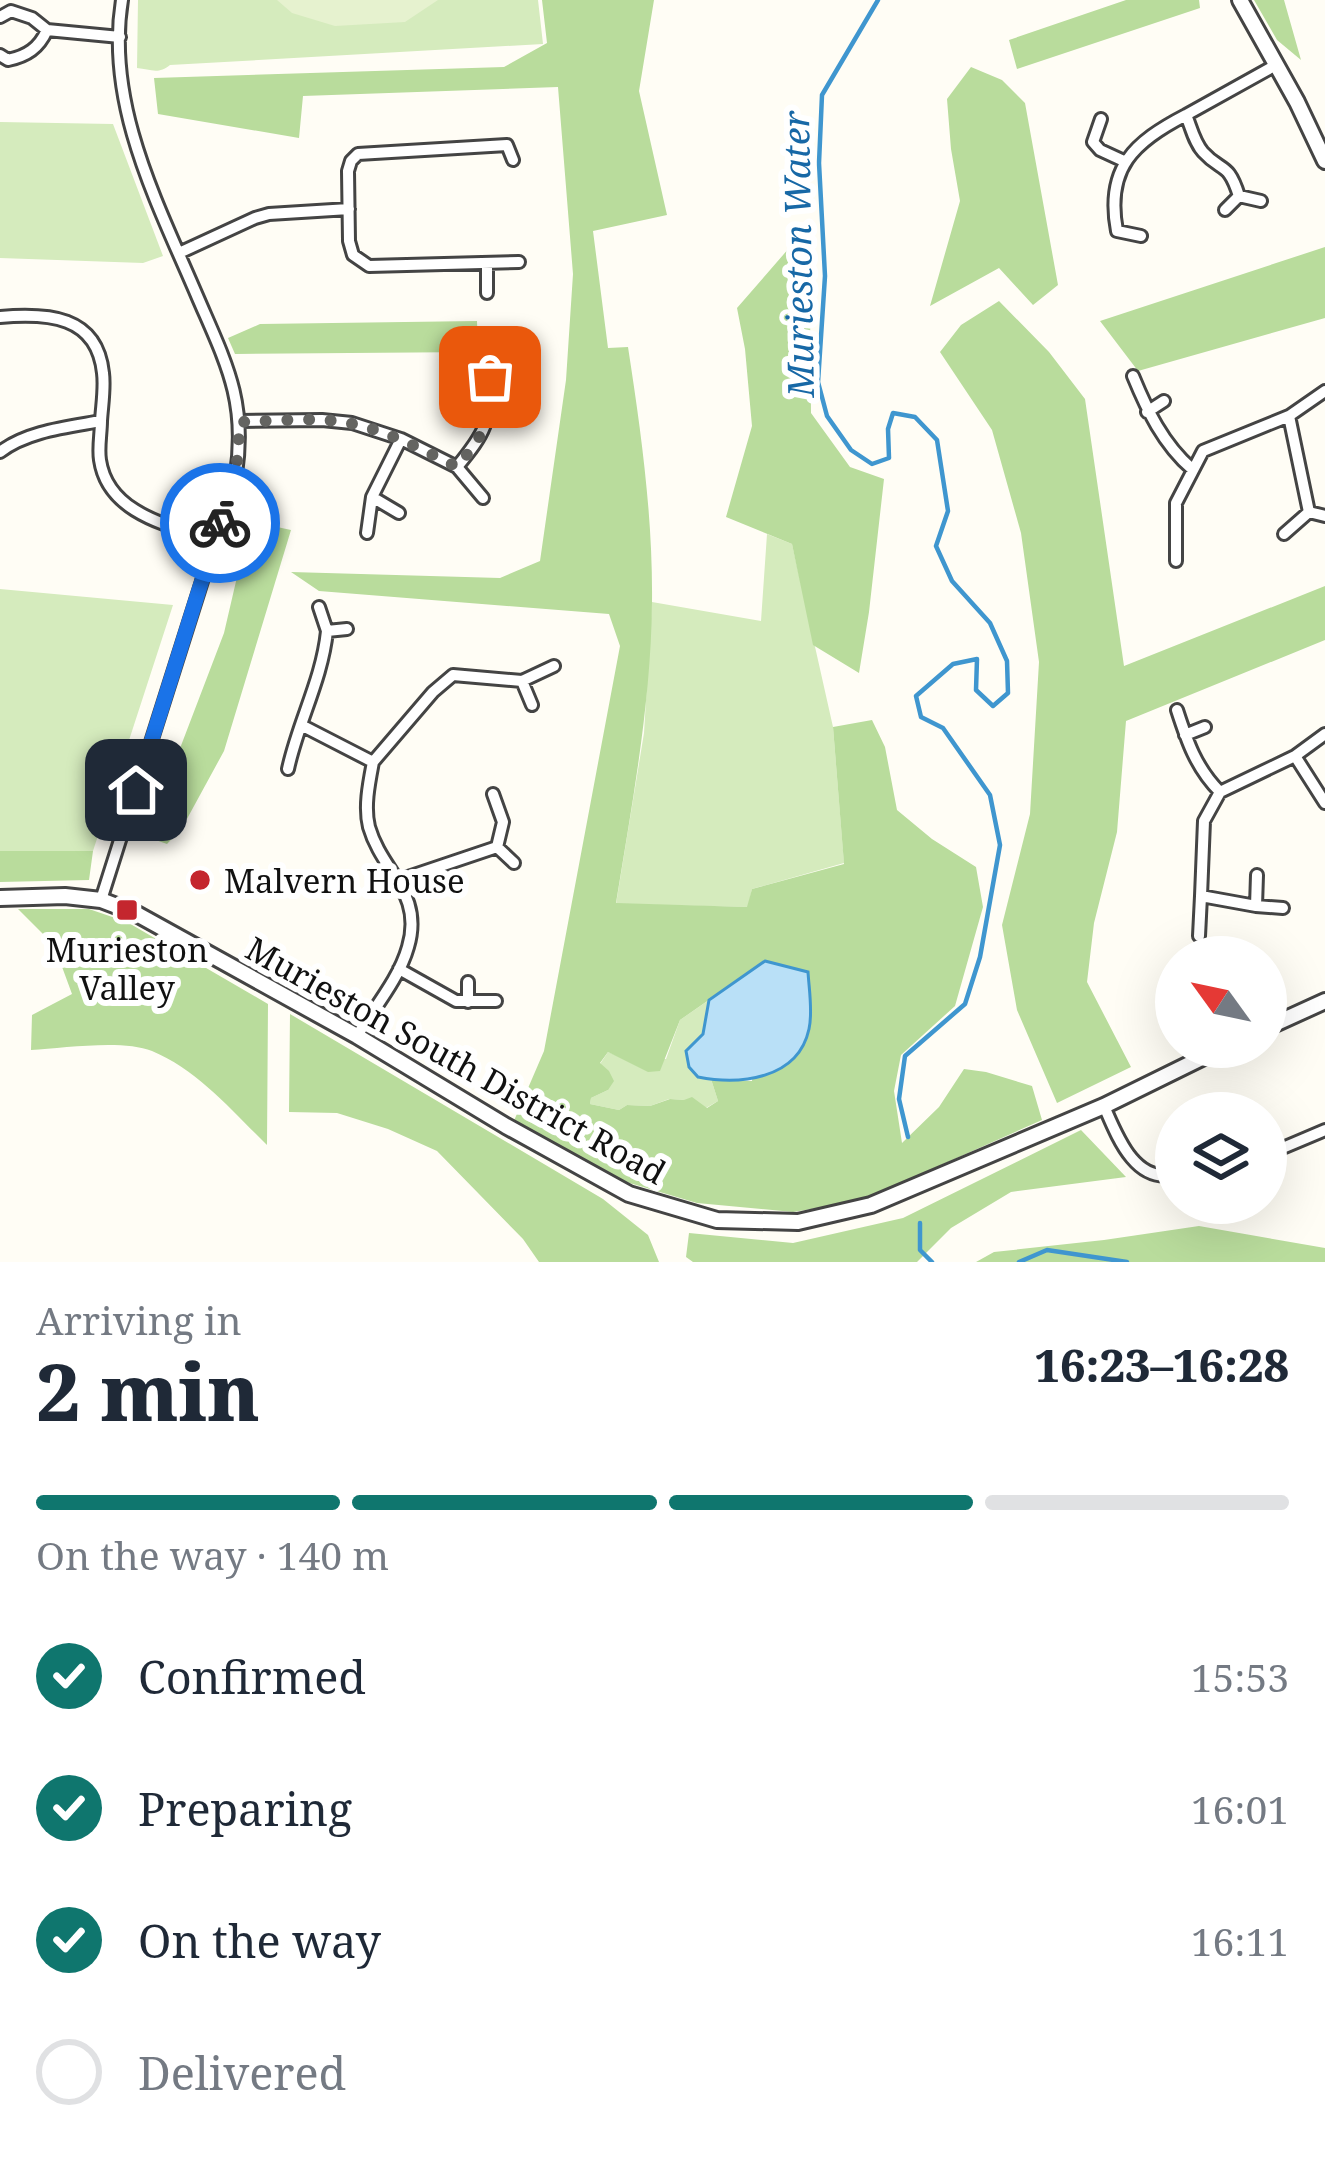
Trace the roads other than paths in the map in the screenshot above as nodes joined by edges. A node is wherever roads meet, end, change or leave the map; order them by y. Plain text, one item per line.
1 (122, 0) edge
2 (1240, 0) edge
3 (0, 17) edge
4 (46, 30) junction
5 (120, 37) junction
6 (0, 55) edge
7 (1276, 65) junction
8 (1186, 115) junction
9 (1101, 118) dead end
10 (513, 160) dead end
11 (1325, 161) edge
12 (1126, 162) junction
13 (1240, 196) junction
14 (1262, 201) dead end
15 (349, 209) junction
16 (1225, 211) dead end
17 (1117, 231) junction
18 (1142, 236) dead end
19 (1105, 243) dead end
20 (179, 254) junction
21 (519, 262) dead end
22 (487, 263) junction
23 (487, 293) dead end
24 (0, 317) edge
25 (1132, 376) dead end
26 (490, 377) dead end
27 (1325, 391) edge
28 (1164, 400) dead end
29 (491, 407) junction
30 (522, 407) dead end
31 (1148, 412) junction
32 (1289, 416) junction
33 (101, 421) junction
34 (240, 422) junction
35 (401, 439) junction
36 (0, 452) edge
37 (457, 467) junction
38 (1192, 469) junction
39 (372, 497) junction
40 (483, 498) dead end
41 (1309, 512) junction
42 (398, 513) dead end
43 (1325, 516) edge
44 (367, 533) dead end
45 (1285, 534) dead end
46 (215, 541) junction
47 (1176, 561) dead end
48 (319, 608) dead end
49 (347, 629) dead end
50 (327, 631) junction
51 (554, 666) dead end
52 (522, 681) junction
53 (532, 705) dead end
54 (1177, 710) dead end
55 (301, 724) junction
56 (1205, 727) dead end
57 (1325, 734) edge
58 (1185, 736) junction
59 (1295, 756) junction
60 (374, 762) junction
61 (287, 769) dead end
62 (1220, 792) junction
63 (493, 794) dead end
64 (1325, 803) edge
65 (497, 847) junction
66 (514, 863) dead end
67 (1257, 875) dead end
68 (399, 880) junction
69 (1201, 896) junction
70 (0, 898) edge
71 (101, 899) junction
72 (1256, 906) junction
73 (1283, 908) dead end
74 (1198, 935) dead end
75 (399, 969) junction
76 (468, 982) dead end
77 (496, 1000) dead end
78 (1325, 1001) edge
79 (468, 1002) junction
80 (1287, 1018) edge
81 (357, 1036) junction
82 (1181, 1068) edge
83 (1104, 1106) junction
84 (1325, 1130) edge
85 (1287, 1146) edge
86 (1155, 1176) edge

1 - 5 street
2 - 7 street
3 - 4 street
4 - 5 street
4 - 6 street
5 - 20 street
7 - 8 street
7 - 11 street
8 - 12 street
8 - 13 street
9 - 12 street
10 - 15 street
12 - 17 street
13 - 14 street
13 - 16 street
15 - 20 street
15 - 22 street
17 - 18 street
17 - 19 street
20 - 34 street
21 - 22 street
22 - 23 street
24 - 33 street
25 - 31 street
26 - 29 street
27 - 32 street
28 - 31 street
29 - 30 street
29 - 37 street
31 - 38 street
32 - 38 street
32 - 41 street
33 - 36 street
33 - 46 street
34 - 35 street
34 - 46 street
35 - 37 street
35 - 39 street
37 - 40 street
38 - 47 street
39 - 42 street
39 - 44 street
41 - 43 street
41 - 45 street
46 - 71 street
48 - 50 street
49 - 50 street
50 - 55 street
51 - 52 street
52 - 53 street
52 - 60 street
54 - 58 street
55 - 60 street
55 - 61 street
56 - 58 street
57 - 59 street
58 - 62 street
59 - 62 street
59 - 64 street
60 - 68 street
62 - 69 street
63 - 65 street
65 - 66 street
65 - 68 street
67 - 72 street
68 - 75 street
69 - 72 street
69 - 74 street
70 - 71 street, Murieston South District Road
71 - 81 street, Murieston South District Road
72 - 73 street
75 - 79 street
75 - 81 street
76 - 79 street
77 - 79 street
78 - 80 street
81 - 83 street, Murieston South District Road
82 - 83 street, Murieston South District Road
83 - 86 street
84 - 85 street

